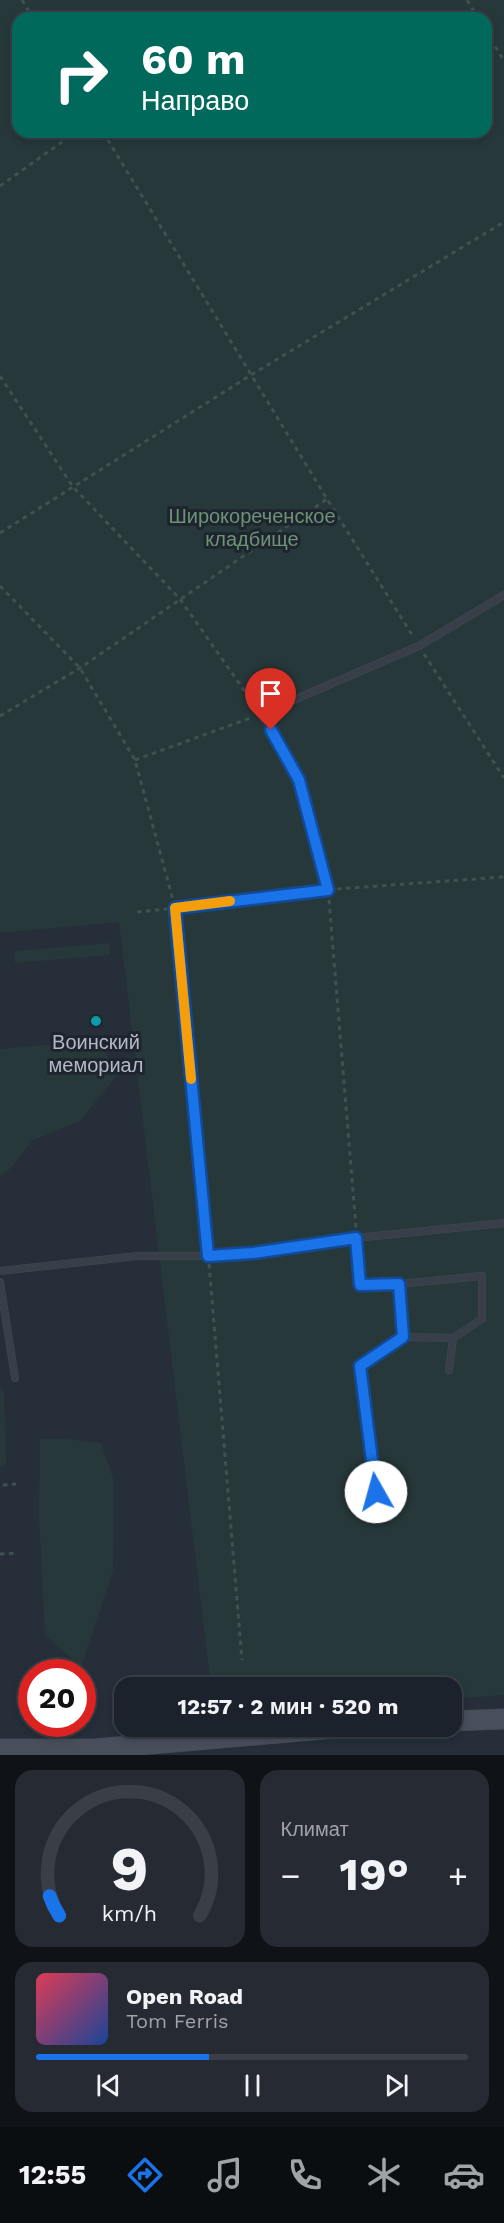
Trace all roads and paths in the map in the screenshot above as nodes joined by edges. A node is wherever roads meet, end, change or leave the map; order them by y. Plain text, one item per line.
1 (492, 42) edge
2 (504, 61) edge
3 (68, 138) edge
4 (107, 138) edge
5 (0, 186) edge
6 (504, 222) edge
7 (251, 375) junction
8 (0, 376) edge
9 (73, 487) junction
10 (327, 499) junction
11 (0, 533) edge
12 (0, 586) edge
13 (504, 595) edge
14 (180, 599) junction
15 (419, 646) junction
16 (80, 668) junction
17 (261, 714) junction
18 (0, 716) edge
19 (135, 760) junction
20 (504, 778) edge
21 (504, 874) edge
22 (328, 890) junction
23 (175, 908) junction
24 (137, 912) dead end
25 (504, 1223) edge
26 (356, 1238) junction
27 (208, 1256) junction
28 (0, 1271) edge
29 (0, 1282) edge
30 (399, 1284) junction
31 (403, 1337) junction
32 (453, 1338) junction
33 (449, 1370) dead end
34 (15, 1378) dead end
35 (16, 1484) dead end
36 (3, 1485) dead end
37 (378, 1513) dead end
38 (17, 1553) dead end
39 (0, 1554) edge
40 (242, 1660) dead end
41 (504, 1719) edge
42 (462, 1721) edge
43 (232, 1737) edge
44 (0, 1749) edge

1 - 2 path
3 - 5 path
4 - 7 path
6 - 7 path
7 - 9 path
7 - 10 path
8 - 9 path
9 - 11 path
9 - 14 path
10 - 14 path
10 - 15 path
12 - 16 path
13 - 15 lane
14 - 16 path
14 - 17 path
15 - 17 lane
15 - 20 path
16 - 18 path
16 - 19 path
17 - 19 path
17 - 22 lane
19 - 23 path
21 - 22 path
22 - 23 lane
22 - 26 path
23 - 24 path
23 - 27 lane
25 - 26 lane
26 - 27 lane
26 - 30 lane
27 - 28 lane
27 - 40 path
29 - 34 lane
30 - 31 lane
30 - 32 lane
31 - 32 lane
31 - 37 lane
32 - 33 lane
35 - 36 path
38 - 39 path
41 - 42 main road
43 - 44 main road

